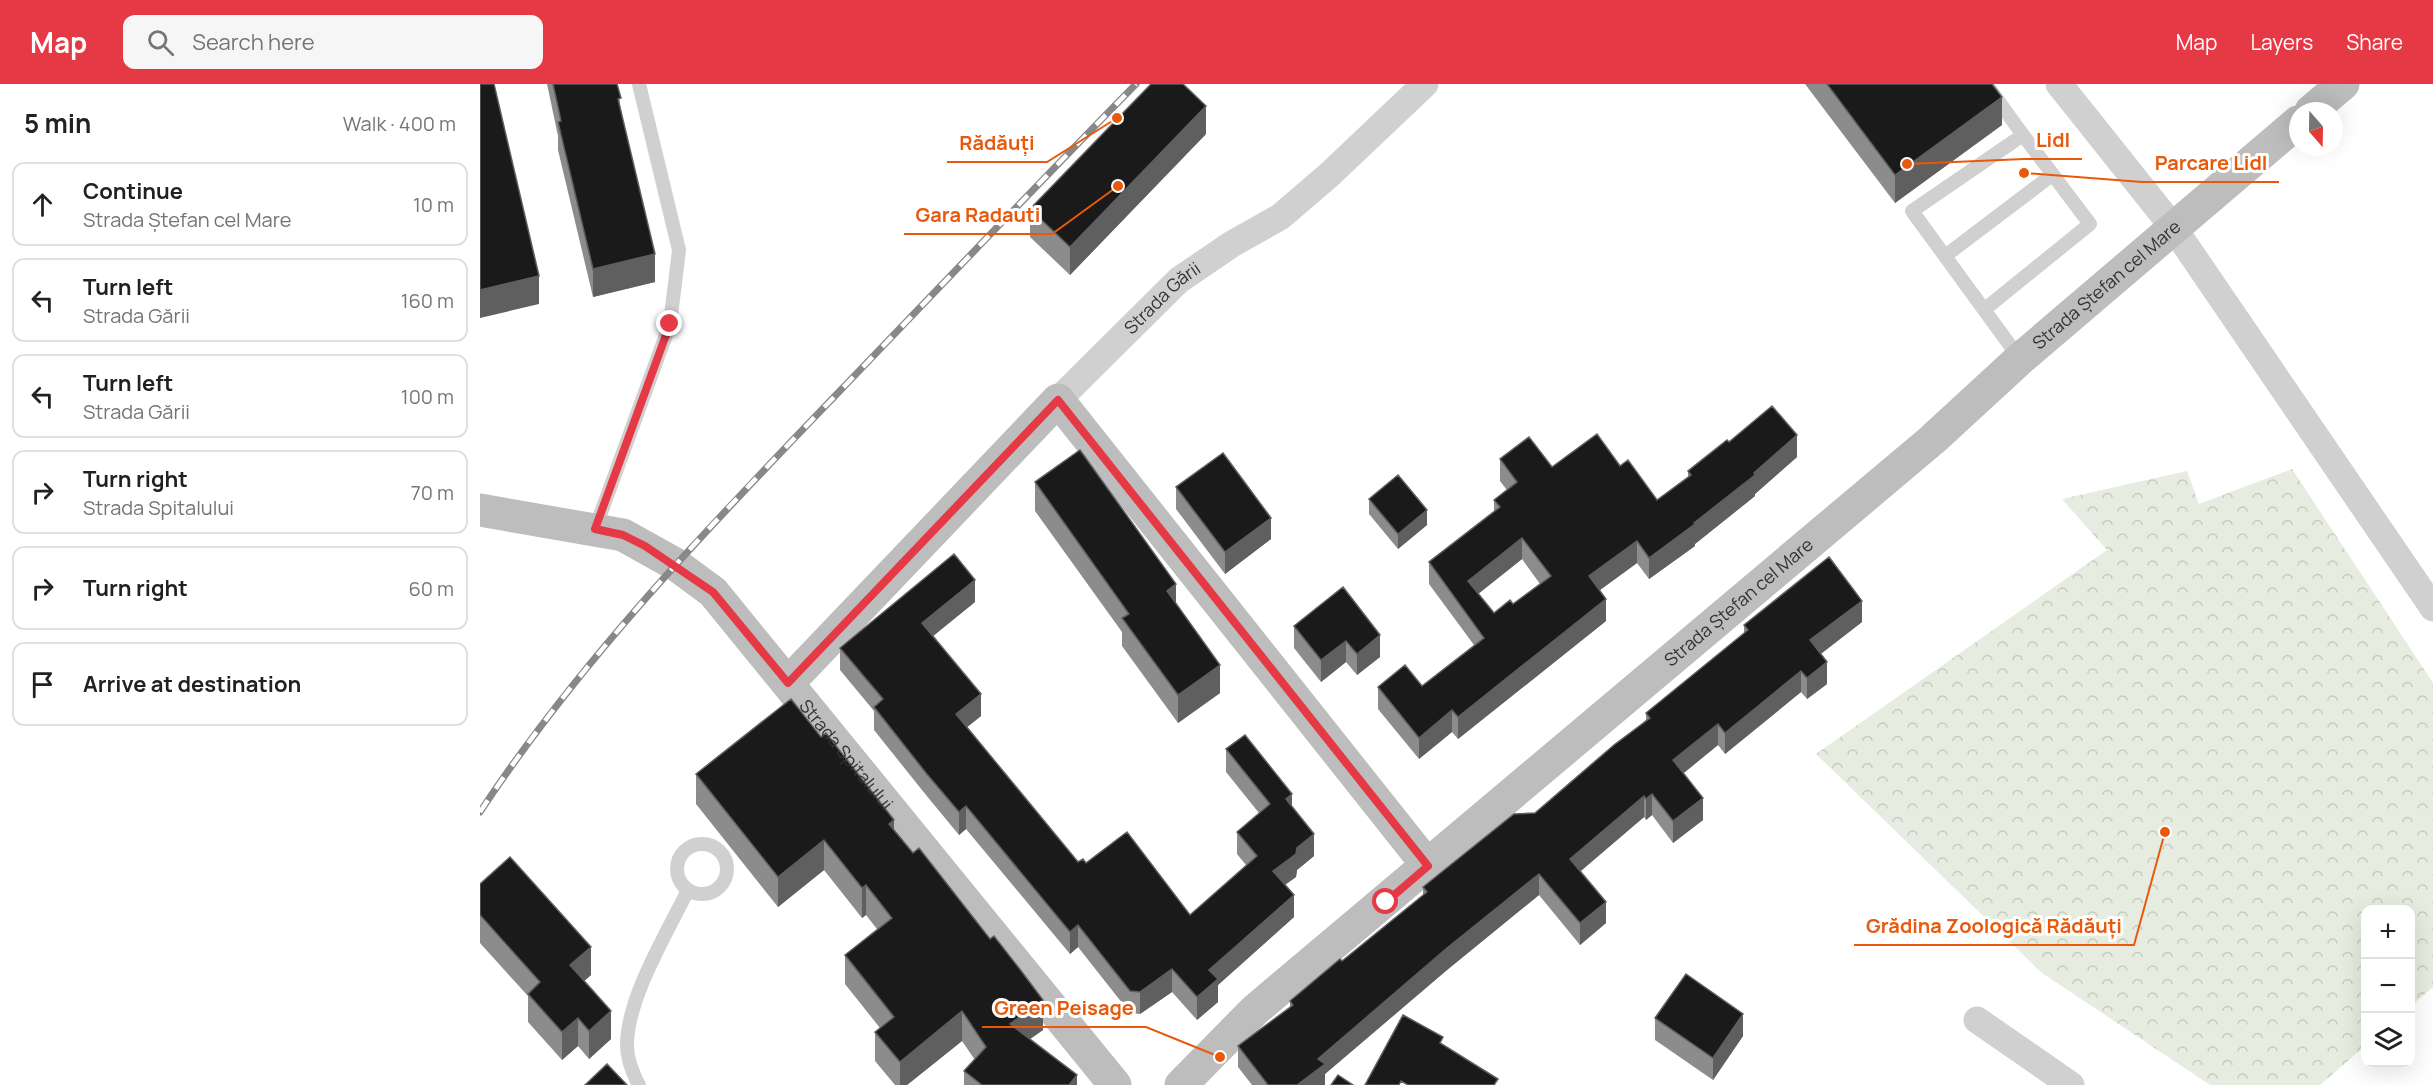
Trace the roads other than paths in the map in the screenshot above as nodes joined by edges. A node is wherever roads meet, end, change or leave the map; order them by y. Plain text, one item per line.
1 (639, 84) edge
2 (1425, 84) edge
3 (1986, 84) edge
4 (2059, 84) edge
5 (2340, 85) edge
6 (2321, 102) edge
7 (2289, 129) edge
8 (2023, 135) junction
9 (2052, 175) junction
10 (2173, 226) junction
11 (1945, 256) junction
12 (1985, 309) junction
13 (2020, 359) junction
14 (1058, 400) junction
15 (480, 510) edge
16 (595, 529) junction
17 (2433, 608) edge
18 (788, 683) junction
19 (1428, 866) junction
20 (688, 891) dead end
21 (1977, 1020) dead end
22 (1194, 1081) edge
23 (639, 1085) edge
24 (1115, 1085) edge
25 (2071, 1085) edge

1 - 16 lane
2 - 14 street, Strada Gării
3 - 8 lane
4 - 10 street
5 - 6 main road
7 - 10 main road, Strada Ștefan cel Mare
8 - 9 lane
8 - 11 lane
9 - 11 lane
9 - 12 lane
10 - 13 main road, Strada Ștefan cel Mare
10 - 17 street
11 - 12 lane
12 - 13 lane
13 - 19 main road, Strada Ștefan cel Mare
14 - 18 main road, Strada Gării
14 - 19 main road
15 - 16 main road, Strada Spitalului
16 - 18 main road, Strada Spitalului
18 - 24 main road, Strada Spitalului
19 - 22 main road, Strada Ștefan cel Mare
20 - 23 lane
21 - 25 street

